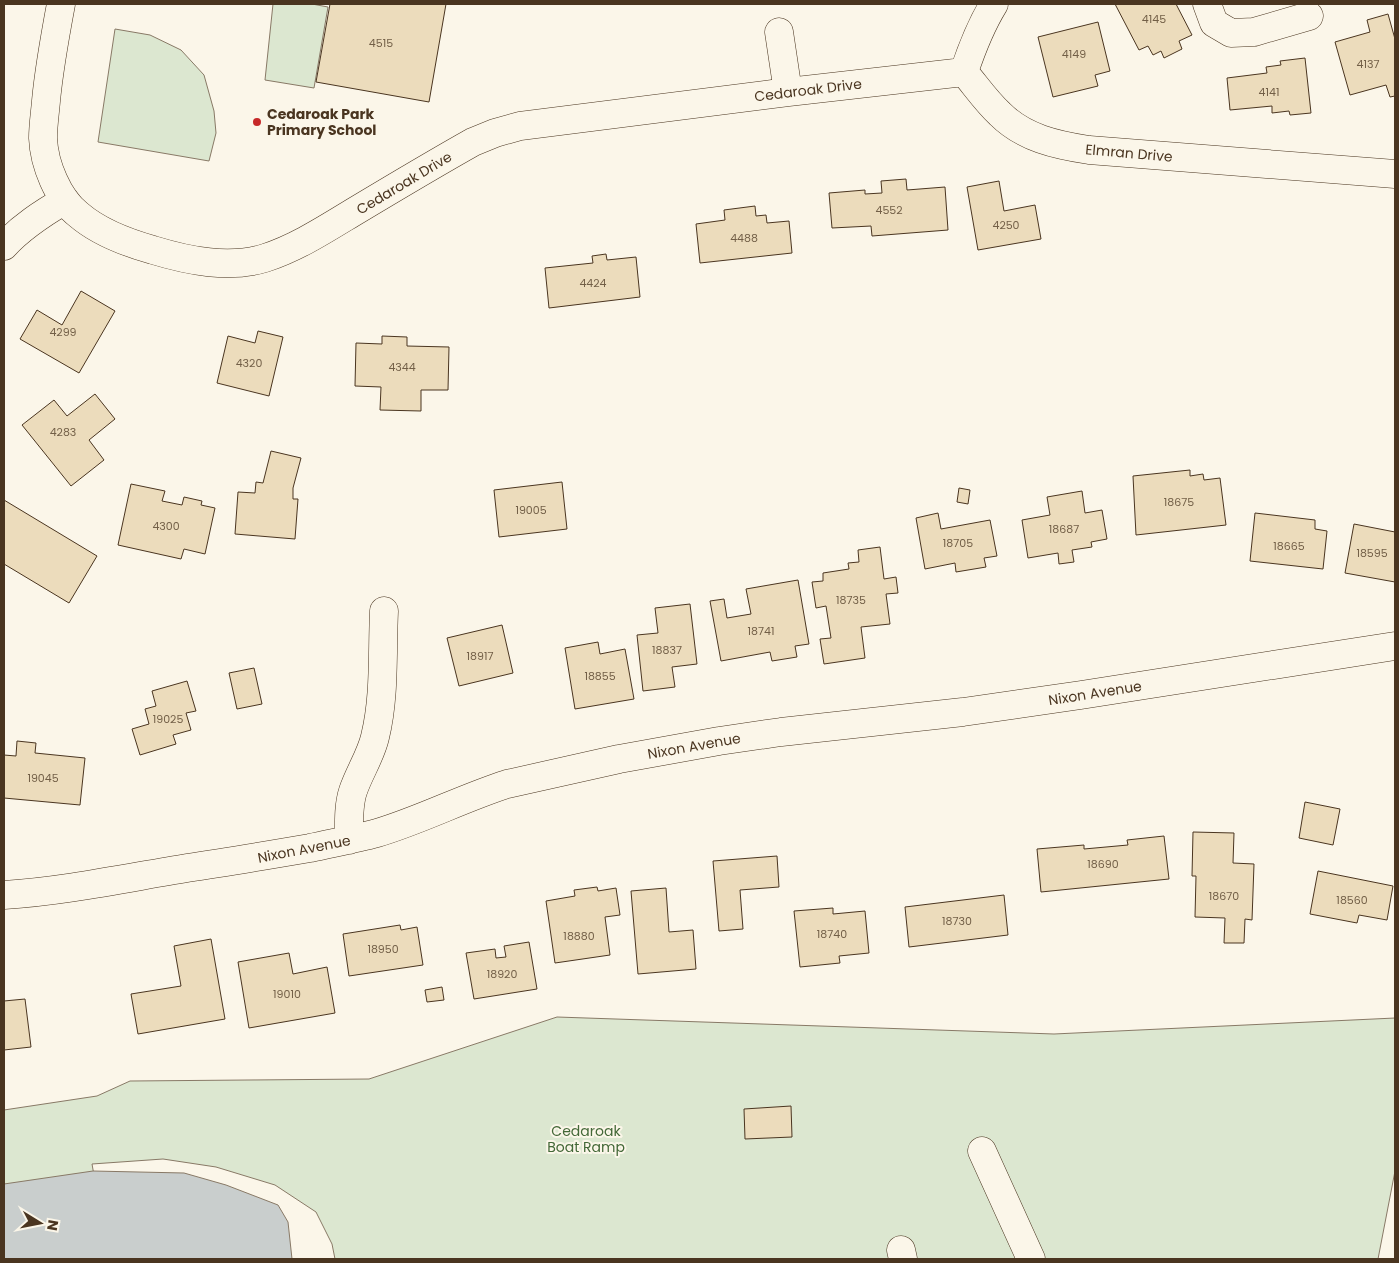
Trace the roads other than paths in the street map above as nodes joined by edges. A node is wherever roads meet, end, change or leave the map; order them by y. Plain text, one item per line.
1 (61, 4) edge
2 (994, 4) edge
3 (1208, 4) edge
4 (1309, 16) dead end
5 (780, 32) dead end
6 (964, 72) junction
7 (788, 92) junction
8 (1395, 174) edge
9 (65, 200) junction
10 (4, 246) edge
11 (384, 611) dead end
12 (1395, 646) edge
13 (349, 840) junction
14 (4, 895) edge
15 (982, 1151) dead end
16 (1031, 1259) edge

1 - 9 street, Cedaroak Drive
2 - 6 street
3 - 4 street
5 - 7 street
6 - 7 street, Cedaroak Drive
6 - 8 street, Elmran Drive
7 - 9 street, Cedaroak Drive
9 - 10 street
11 - 13 street
12 - 13 street, Nixon Avenue
13 - 14 street, Nixon Avenue
15 - 16 street

